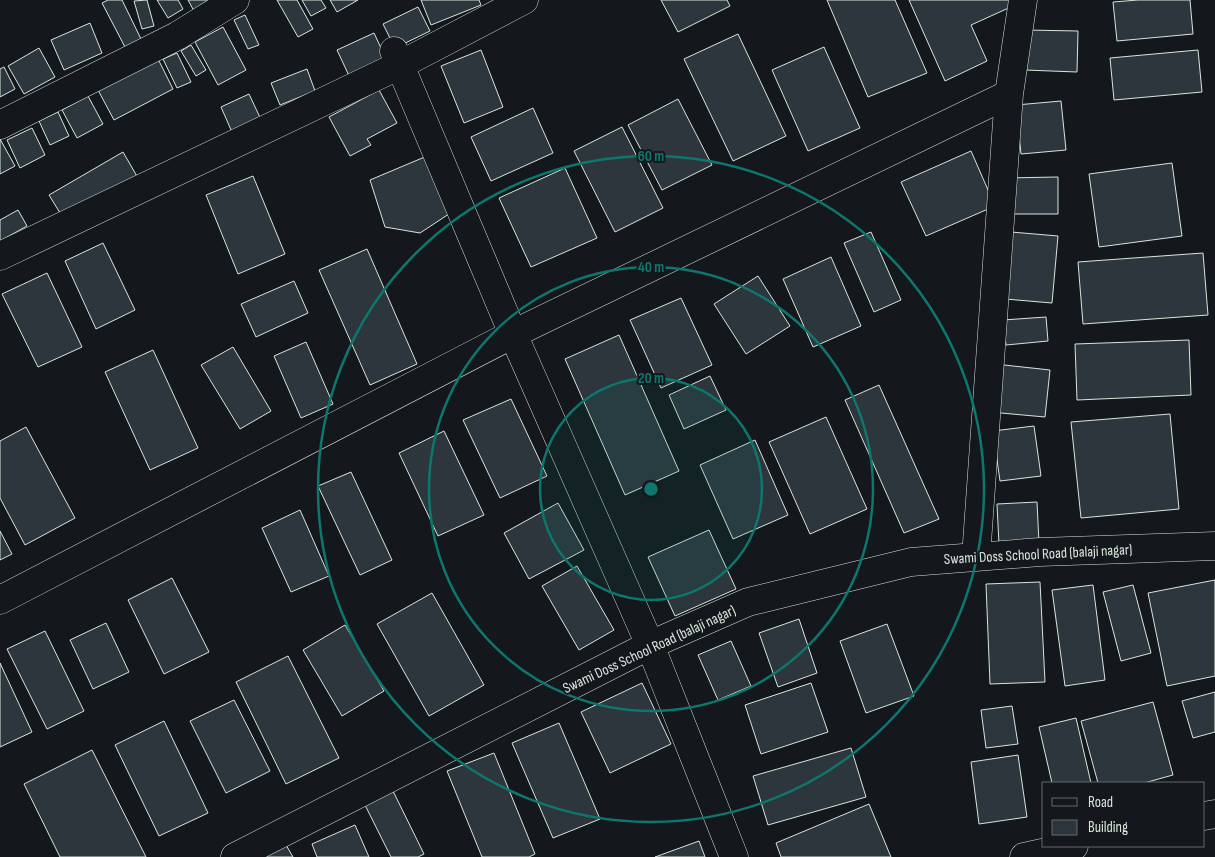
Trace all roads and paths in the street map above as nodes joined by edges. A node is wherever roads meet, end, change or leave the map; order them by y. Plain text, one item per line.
1 (235, 0) edge
2 (524, 0) edge
3 (1023, 0) edge
4 (397, 58) junction
5 (1009, 94) junction
6 (0, 125) edge
7 (0, 256) edge
8 (512, 334) junction
9 (1215, 546) edge
10 (976, 557) junction
11 (0, 600) edge
12 (650, 645) junction
13 (1069, 847) edge
14 (235, 857) edge
15 (734, 857) edge
16 (1024, 857) edge

1 - 6 street
2 - 4 street
3 - 5 street
4 - 7 street
4 - 8 street
5 - 8 street
5 - 10 street
8 - 11 street
8 - 12 street
9 - 10 street, Swami Doss School Road (balaji nagar)
10 - 12 street, Swami Doss School Road (balaji nagar)
12 - 14 street, Swami Doss School Road (balaji nagar)
12 - 15 street
13 - 16 street

